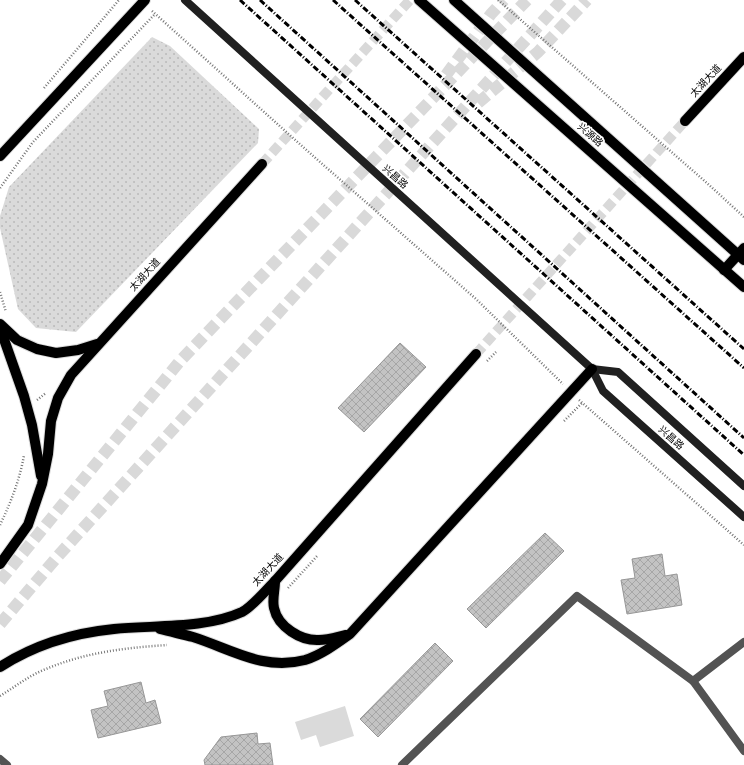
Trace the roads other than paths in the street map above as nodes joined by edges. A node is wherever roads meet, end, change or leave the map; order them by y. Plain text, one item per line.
1 (185, 0) edge
2 (419, 0) edge
3 (454, 0) edge
4 (144, 1) edge
5 (744, 57) edge
6 (685, 121) tunnel mouth
7 (0, 156) edge
8 (262, 164) tunnel mouth
9 (742, 255) edge
10 (724, 270) junction
11 (744, 287) edge
12 (0, 324) edge
13 (0, 328) edge
14 (99, 343) junction
15 (476, 354) tunnel mouth
16 (592, 369) junction
17 (42, 484) junction
18 (744, 486) edge
19 (744, 517) edge
20 (0, 564) edge
21 (276, 581) junction
22 (151, 627) junction
23 (350, 634) junction
24 (744, 642) edge
25 (0, 667) edge
26 (694, 681) junction
27 (744, 751) edge
28 (0, 759) edge
29 (7, 765) edge
30 (402, 765) edge

1 - 16 main road, 兴昌路
2 - 10 main road, 兴源路
3 - 9 main road, 兴源路
4 - 7 main road
5 - 6 main road, 太湖大道
8 - 14 main road, 太湖大道
9 - 10 main road
10 - 11 main road, 兴源路
12 - 14 main road
13 - 17 main road
14 - 17 main road, 太湖大道
15 - 21 main road, 太湖大道
16 - 18 main road, 兴昌路
16 - 19 main road, 兴昌路
16 - 23 main road
17 - 20 main road, 太湖大道
21 - 22 main road, 太湖大道
21 - 23 main road
22 - 23 main road
22 - 25 main road, 太湖大道
24 - 26 lane
26 - 27 lane
26 - 30 lane
28 - 29 lane

